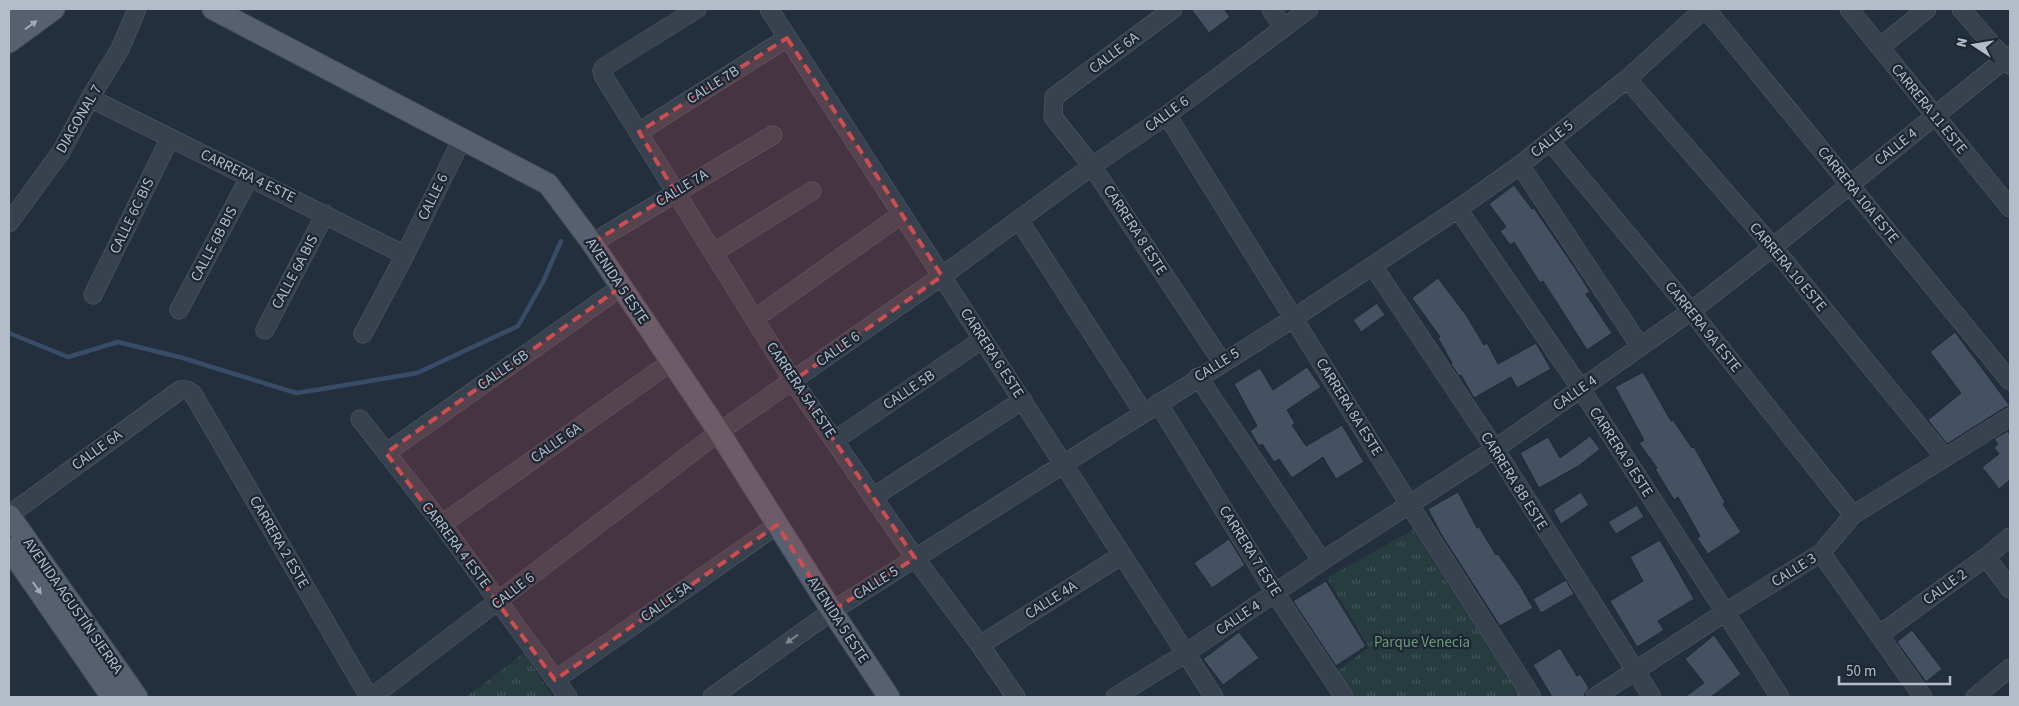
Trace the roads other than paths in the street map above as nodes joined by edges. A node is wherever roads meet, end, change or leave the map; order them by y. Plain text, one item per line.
1 (26, 9) edge
2 (54, 9) edge
3 (137, 9) edge
4 (212, 9) edge
5 (697, 9) edge
6 (769, 9) edge
7 (1173, 9) edge
8 (1270, 9) edge
9 (1309, 9) edge
10 (1705, 9) edge
11 (1849, 9) edge
12 (1927, 9) edge
13 (1961, 9) edge
14 (9, 21) edge
15 (1283, 27) junction
16 (787, 38) junction
17 (9, 42) edge
18 (1880, 47) junction
19 (2009, 60) edge
20 (1627, 79) junction
21 (90, 98) junction
22 (1054, 98) joint
23 (1167, 115) junction
24 (1934, 116) junction
25 (639, 132) junction
26 (773, 135) dead end
27 (170, 138) junction
28 (462, 139) junction
29 (1550, 141) junction
30 (1520, 165) junction
31 (1092, 166) junction
32 (249, 178) junction
33 (1849, 185) junction
34 (812, 191) dead end
35 (675, 192) junction
36 (2010, 208) edge
37 (1458, 209) junction
38 (325, 214) junction
39 (902, 214) junction
40 (1019, 220) junction
41 (9, 223) edge
42 (592, 243) junction
43 (1773, 247) junction
44 (713, 253) junction
45 (404, 255) junction
46 (1373, 266) junction
47 (942, 276) junction
48 (621, 287) junction
49 (93, 295) dead end
50 (179, 310) dead end
51 (1691, 311) junction
52 (1294, 318) junction
53 (754, 319) junction
54 (265, 330) dead end
55 (363, 334) dead end
56 (983, 339) junction
57 (1640, 346) junction
58 (671, 362) junction
59 (1222, 362) junction
60 (1198, 377) junction
61 (793, 381) junction
62 (2010, 381) edge
63 (1581, 389) junction
64 (187, 390) joint
65 (1023, 400) junction
66 (1150, 408) junction
67 (2010, 417) edge
68 (360, 419) dead end
69 (719, 432) junction
70 (835, 440) junction
71 (1494, 449) junction
72 (386, 453) junction
73 (1945, 458) junction
74 (1064, 463) junction
75 (873, 498) junction
76 (1409, 504) junction
77 (9, 515) edge
78 (1852, 515) junction
79 (442, 524) junction
80 (777, 525) junction
81 (2010, 537) edge
82 (9, 548) edge
83 (1821, 553) junction
84 (1122, 555) junction
85 (1986, 557) junction
86 (915, 558) junction
87 (1322, 561) junction
88 (2010, 589) edge
89 (1276, 593) junction
90 (499, 602) junction
91 (832, 611) junction
92 (1724, 613) junction
93 (1879, 635) junction
94 (980, 645) junction
95 (1186, 653) junction
96 (2010, 668) edge
97 (1634, 671) junction
98 (555, 680) junction
99 (883, 695) edge
100 (112, 697) edge
101 (137, 697) edge
102 (371, 697) edge
103 (568, 697) edge
104 (712, 697) edge
105 (1016, 697) edge
106 (1115, 697) edge
107 (1214, 697) edge
108 (1344, 697) edge
109 (1532, 697) edge
110 (1595, 697) edge
111 (1652, 697) edge
112 (1780, 697) edge
113 (1923, 697) edge
114 (1975, 697) edge

1 - 14 main road
17 -> 2 main road
3 - 21 street, DIAGONAL 7
4 - 28 main road, AVENIDA 5 ESTE
5 - 25 street, CARRERA 5A ESTE
6 - 16 street, CARRERA 6 ESTE
7 - 22 street, CALLE 6A
8 - 15 street
9 - 15 street, CALLE 6
10 - 20 street, CALLE 5
10 - 33 street, CARRERA 10A ESTE
11 - 18 street, CARRERA 11 ESTE
12 - 18 street
13 - 19 street
15 - 23 street, CALLE 6
16 - 25 street, CALLE 7B
16 - 39 street, CARRERA 6 ESTE
18 - 24 street, CARRERA 11 ESTE
19 - 24 street, CALLE 4
20 - 29 street, CALLE 5
20 - 43 street, CARRERA 10 ESTE
21 - 27 street, CARRERA 4 ESTE
21 - 41 street, DIAGONAL 7
22 - 31 street, CARRERA 8 ESTE
23 - 31 street, CALLE 6
23 - 52 street, CARRERA 8A ESTE
24 - 33 street, CALLE 4
24 - 36 street, CARRERA 11 ESTE
25 - 35 street, CARRERA 5A ESTE
26 - 35 street, CALLE 7A
27 - 32 street, CARRERA 4 ESTE
27 - 49 street, CALLE 6C BIS
28 - 42 main road, AVENIDA 5 ESTE
28 - 45 street, CALLE 6
29 - 30 street, CALLE 5
29 - 51 street, CARRERA 9A ESTE
30 - 37 street, CALLE 5
30 - 57 street
31 - 40 street, CALLE 6
31 - 59 street, CARRERA 8 ESTE
32 - 38 street, CARRERA 4 ESTE
32 - 50 street, CALLE 6B BIS
33 - 43 street, CALLE 4
33 - 62 street, CARRERA 10A ESTE
34 - 44 street
35 - 42 street, CALLE 7A
35 - 44 street, CARRERA 5A ESTE
37 - 46 street, CALLE 5
37 - 63 street, CARRERA 9 ESTE
38 - 45 street, CARRERA 4 ESTE
38 - 54 street, CALLE 6A BIS
39 - 47 street, CARRERA 6 ESTE
39 - 53 street
40 - 47 street, CALLE 6
40 - 66 street, CARRERA 7 ESTE
42 - 48 main road, AVENIDA 5 ESTE
43 - 51 street, CALLE 4
43 - 73 street, CARRERA 10 ESTE
44 - 53 street, CARRERA 5A ESTE
45 - 55 street, CALLE 6
46 - 52 street, CALLE 5
46 - 71 street, CARRERA 8B ESTE
47 - 56 street, CARRERA 6 ESTE
47 - 61 street, CALLE 6
48 - 58 main road, AVENIDA 5 ESTE
48 - 72 street, CALLE 6B
51 - 57 street, CALLE 4
51 - 78 street, CARRERA 9A ESTE
52 - 59 street, CALLE 5
52 - 76 street, CARRERA 8A ESTE
53 - 61 street, CARRERA 5A ESTE
56 - 65 street, CARRERA 6 ESTE
56 - 70 street, CALLE 5B
57 - 63 street, CALLE 4
58 - 69 main road, AVENIDA 5 ESTE
58 - 79 street, CALLE 6A
59 - 60 street, CALLE 5
60 - 66 street, CALLE 5
60 - 87 street
61 - 69 street, CALLE 6
61 - 70 street, CARRERA 5A ESTE
63 - 71 street, CALLE 4
63 - 92 street, CARRERA 9 ESTE
64 - 77 street, CALLE 6A
64 - 102 street, CARRERA 2 ESTE
65 - 74 street, CARRERA 6 ESTE
65 - 75 street
66 - 74 street, CALLE 5
66 - 89 street, CARRERA 7 ESTE
67 - 73 street, CALLE 3
68 - 72 street, CARRERA 4 ESTE
69 - 80 main road, AVENIDA 5 ESTE
69 - 90 street, CALLE 6
70 - 75 street, CARRERA 5A ESTE
71 - 76 street, CALLE 4
71 - 97 street, CARRERA 8B ESTE
72 - 79 street, CARRERA 4 ESTE
73 - 78 street, CALLE 3
74 - 84 street, CARRERA 6 ESTE
74 - 86 street, CALLE 5
75 - 86 street, CARRERA 5A ESTE
76 - 87 street, CALLE 4
76 - 109 street, CARRERA 8A ESTE
77 - 101 main road, AVENIDA AGUSTÍN SIERRA
78 - 83 street, CALLE 3
79 - 90 street, CARRERA 4 ESTE
80 - 91 main road, AVENIDA 5 ESTE
80 - 98 street, CALLE 5A
81 - 85 street, CALLE 2
82 -> 100 main road, AVENIDA AGUSTÍN SIERRA
83 - 92 street, CALLE 3
83 - 93 street
84 - 94 street, CALLE 4A
84 - 95 street, CARRERA 6 ESTE
85 - 88 street
85 - 93 street, CALLE 2
86 - 91 street, CALLE 5
86 - 94 street, CARRERA 5A ESTE
87 - 89 street, CALLE 4
89 - 95 street, CALLE 4
89 - 108 street, CARRERA 7 ESTE
90 - 98 street, CARRERA 4 ESTE
90 - 102 street, CALLE 6
91 - 99 main road, AVENIDA 5 ESTE
91 -> 104 street, CALLE 5
92 - 97 street, CALLE 3
92 - 112 street, CARRERA 9 ESTE
93 - 113 street
94 - 105 street, CARRERA 5A ESTE
95 - 106 street, CALLE 4
95 - 107 street, CARRERA 6 ESTE
96 - 114 street
97 - 110 street, CALLE 3
97 - 111 street, CARRERA 8B ESTE
98 - 103 street, CARRERA 4 ESTE

